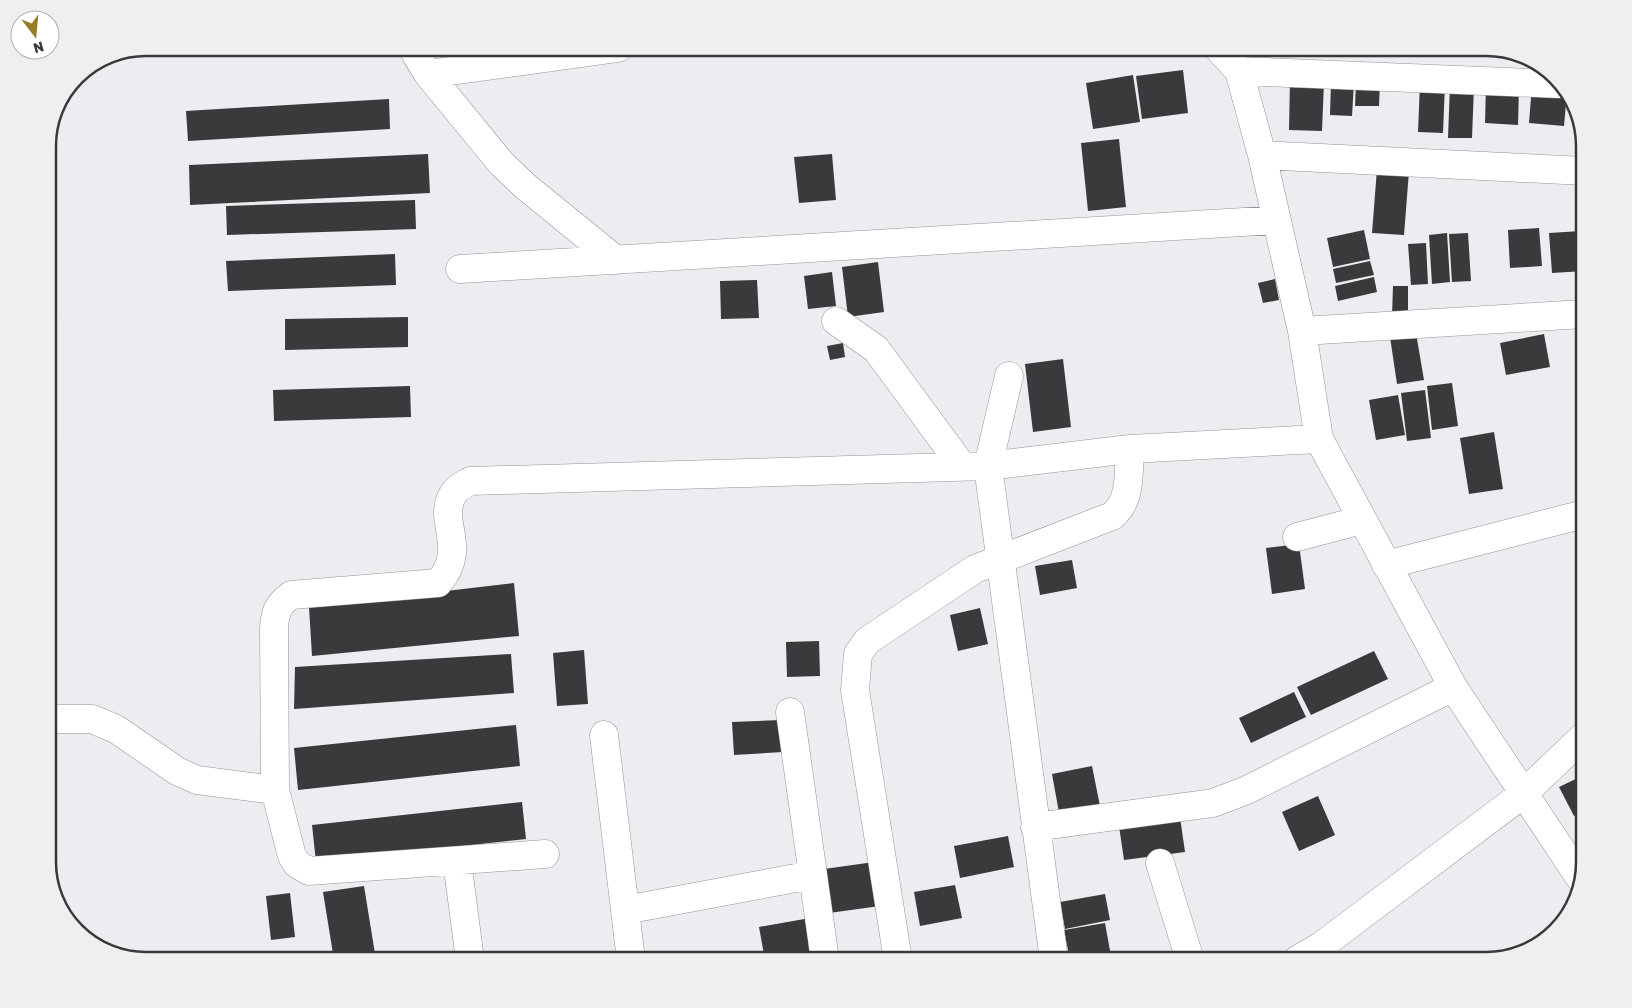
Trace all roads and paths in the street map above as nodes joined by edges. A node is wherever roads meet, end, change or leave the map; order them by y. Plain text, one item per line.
1 (417, 56) edge
2 (560, 56) edge
3 (1225, 56) edge
4 (1239, 71) junction
5 (428, 74) junction
6 (1551, 84) edge
7 (1262, 155) junction
8 (1576, 172) edge
9 (1277, 220) junction
10 (616, 260) junction
11 (460, 269) dead end
12 (1576, 314) edge
13 (836, 321) dead end
14 (1302, 331) junction
15 (1009, 376) dead end
16 (1319, 439) junction
17 (1130, 449) junction
18 (975, 466) junction
19 (1576, 516) edge
20 (1362, 520) junction
21 (1297, 537) dead end
22 (1000, 559) junction
23 (1386, 565) junction
24 (1453, 687) junction
25 (790, 712) dead end
26 (56, 719) edge
27 (604, 735) dead end
28 (1576, 744) edge
29 (275, 790) junction
30 (1523, 794) junction
31 (1035, 827) junction
32 (545, 854) dead end
33 (457, 861) junction
34 (1160, 863) dead end
35 (1575, 871) edge
36 (812, 875) junction
37 (625, 910) junction
38 (469, 952) edge
39 (630, 952) edge
40 (824, 952) edge
41 (897, 952) edge
42 (1053, 952) edge
43 (1188, 952) edge
44 (1324, 952) edge

1 - 5 street
2 - 5 street
3 - 4 street
4 - 6 street
4 - 7 street
5 - 10 street
7 - 8 street
7 - 9 street
9 - 10 street
9 - 14 street
10 - 11 street
12 - 14 street
13 - 18 street
14 - 16 street
15 - 18 street
16 - 17 street
16 - 20 street
17 - 18 street
17 - 22 street
18 - 22 street
18 - 29 street
19 - 23 street
20 - 21 street
20 - 23 street
22 - 31 street
22 - 41 street
23 - 24 street
24 - 30 street
24 - 31 street
25 - 36 street
26 - 29 street
27 - 37 street
28 - 30 street
29 - 33 street
30 - 35 street
30 - 44 street
31 - 42 street
32 - 33 street
33 - 38 street
34 - 43 street
36 - 37 street
36 - 40 street
37 - 39 street

